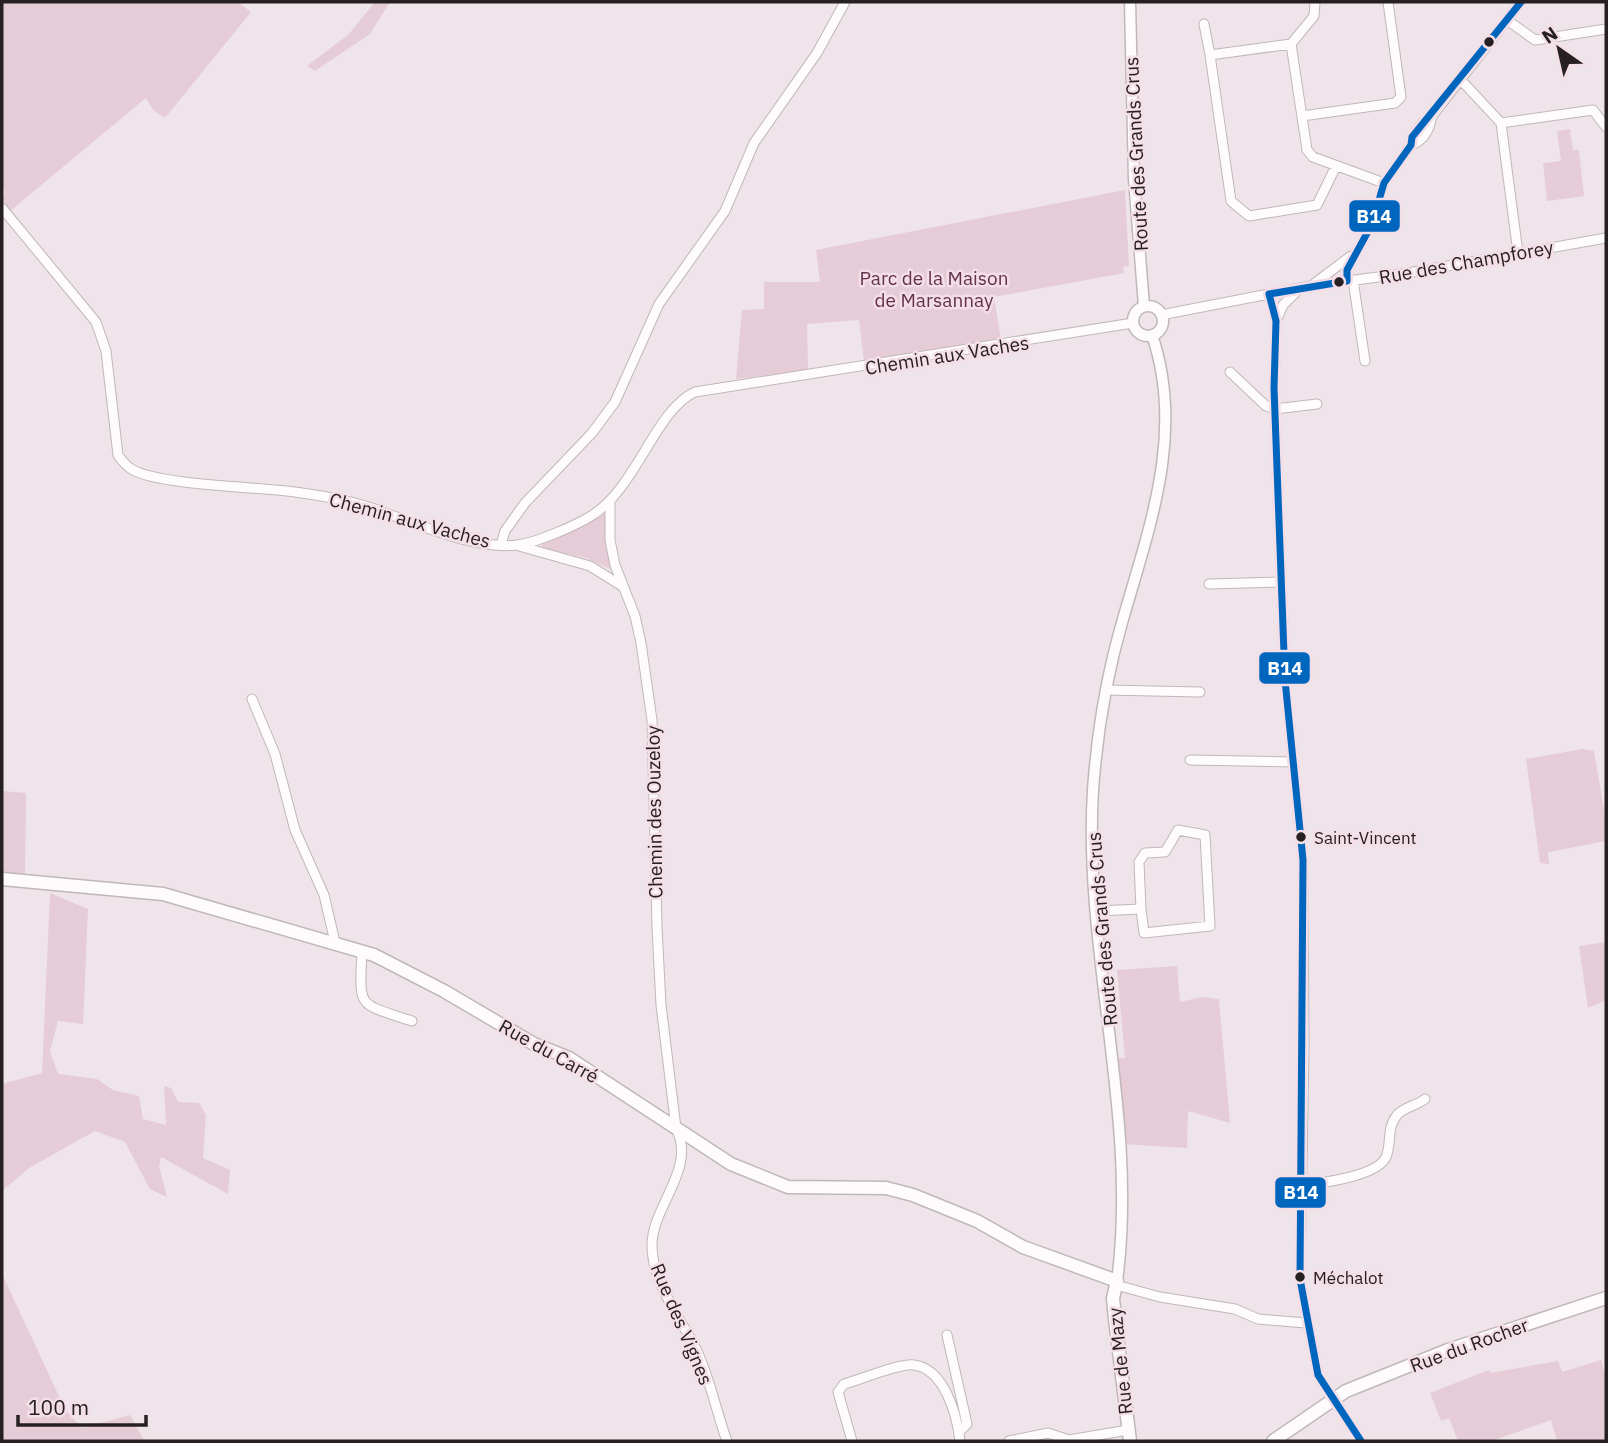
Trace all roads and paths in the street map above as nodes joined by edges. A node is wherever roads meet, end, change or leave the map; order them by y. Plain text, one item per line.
1 (845, 2) edge
2 (1130, 2) edge
3 (1315, 2) edge
4 (1388, 2) edge
5 (1521, 2) edge
6 (1507, 20) junction
7 (1204, 24) dead end
8 (1606, 29) edge
9 (1291, 44) junction
10 (1210, 55) junction
11 (1460, 79) junction
12 (1603, 115) edge
13 (1302, 116) junction
14 (1501, 123) junction
15 (1606, 127) edge
16 (1336, 166) junction
17 (1384, 183) junction
18 (2, 208) edge
19 (1606, 238) edge
20 (1357, 251) junction
21 (1518, 253) junction
22 (1331, 272) junction
23 (1346, 281) junction
24 (1310, 286) junction
25 (1299, 289) junction
26 (1273, 293) junction
27 (1283, 305) junction
28 (1144, 306) junction
29 (1161, 315) junction
30 (1276, 321) junction
31 (1133, 323) junction
32 (1152, 335) junction
33 (1365, 361) dead end
34 (1230, 372) dead end
35 (1317, 404) dead end
36 (1275, 409) junction
37 (610, 501) junction
38 (501, 544) junction
39 (517, 545) junction
40 (1280, 582) junction
41 (1209, 584) dead end
42 (623, 587) junction
43 (1106, 690) junction
44 (1200, 692) dead end
45 (252, 699) dead end
46 (1190, 760) dead end
47 (1292, 762) junction
48 (2, 879) edge
49 (1141, 909) junction
50 (1097, 911) junction
51 (335, 942) junction
52 (362, 952) junction
53 (412, 1021) dead end
54 (1424, 1099) dead end
55 (676, 1128) junction
56 (1300, 1186) junction
57 (1116, 1283) junction
58 (1606, 1298) edge
59 (1306, 1323) junction
60 (947, 1335) dead end
61 (1334, 1398) junction
62 (1129, 1435) edge
63 (960, 1437) edge
64 (727, 1441) edge
65 (852, 1441) edge
66 (1009, 1441) edge
67 (1273, 1441) edge
68 (1361, 1441) edge

1 - 38 street
2 - 28 street, Route des Grands Crus
3 - 9 street
4 - 13 street
5 - 6 street
6 - 8 street
6 - 11 street
7 - 10 street
9 - 10 street
9 - 13 street
10 - 16 street
11 - 14 street
11 - 17 street
12 - 14 street
12 - 15 street
13 - 16 street
14 - 21 street
16 - 17 street
17 - 20 street
18 - 38 street, Chemin aux Vaches
19 - 21 street, Rue des Champforey
20 - 22 street
20 - 23 street
21 - 23 street, Rue des Champforey
22 - 23 street
22 - 24 street
23 - 24 street, Rue des Champforey
23 - 33 street
24 - 25 street, Rue des Champforey
25 - 26 street, Rue des Champforey
25 - 27 street
26 - 27 street
26 - 29 street, Rue des Champforey
26 - 30 street
27 - 30 street
28 - 29 street
28 - 31 street
29 - 32 street
30 - 36 street
31 - 32 street
31 - 37 street, Chemin aux Vaches
32 - 43 street, Route des Grands Crus
34 - 36 street
35 - 36 street
36 - 40 street
37 - 39 street, Chemin aux Vaches
37 - 42 street, Chemin des Ouzeloy
38 - 39 street, Chemin aux Vaches
39 - 42 street
40 - 41 street
40 - 47 street
42 - 55 street, Chemin des Ouzeloy
43 - 44 street
43 - 50 street, Route des Grands Crus
45 - 51 street
46 - 47 street
47 - 56 street
48 - 51 main road, Rue du Carré
49 - 49 street
49 - 50 street
50 - 57 street, Route des Grands Crus
51 - 52 main road, Rue du Carré
52 - 53 street
52 - 55 main road, Rue du Carré
54 - 56 street
55 - 57 main road, Rue du Carré
55 - 64 street, Rue des Vignes
56 - 59 street
57 - 59 street
57 - 62 main road, Rue de Mazy
58 - 61 main road, Rue du Rocher
59 - 61 street
60 - 63 street
61 - 67 main road, Rue du Rocher
61 - 68 street
62 - 66 street
63 - 65 street

